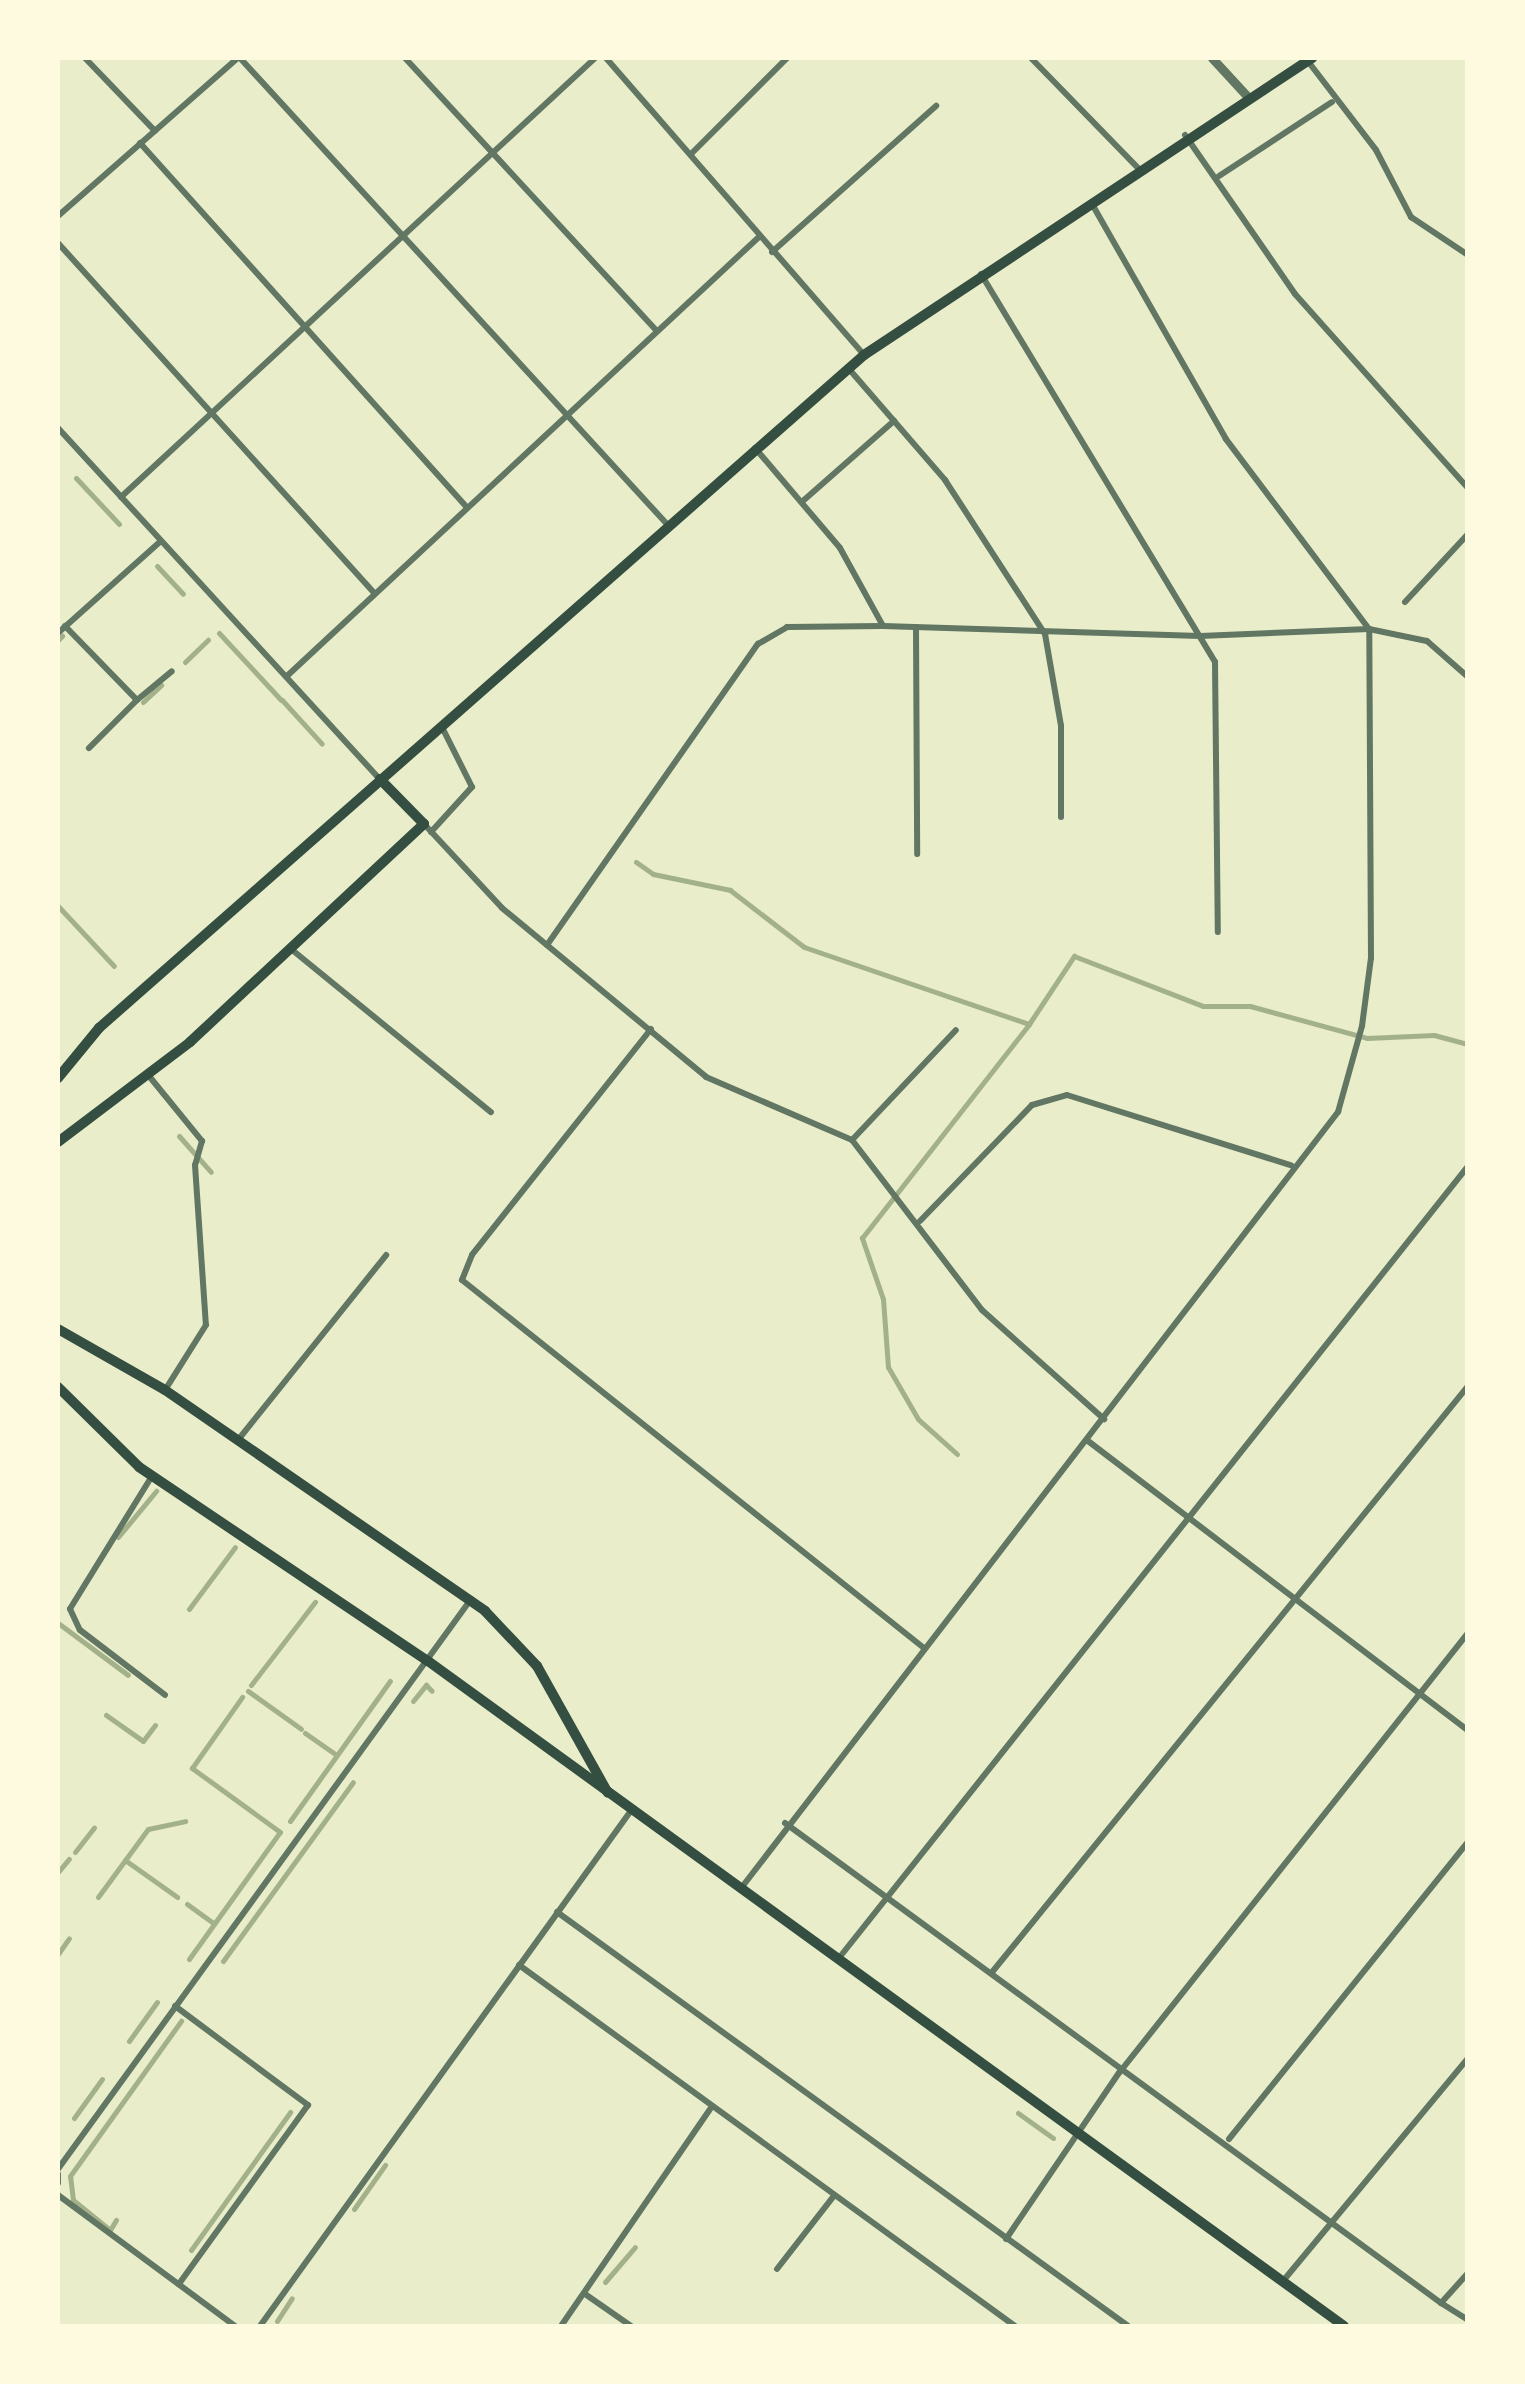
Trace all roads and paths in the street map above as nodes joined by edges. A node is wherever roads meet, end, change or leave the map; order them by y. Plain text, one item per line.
1 (85, 58) edge
2 (239, 58) edge
3 (405, 58) edge
4 (595, 58) edge
5 (606, 58) edge
6 (787, 58) edge
7 (1032, 58) edge
8 (1212, 58) edge
9 (1310, 59) edge
10 (1246, 94) junction
11 (1332, 102) junction
12 (936, 106) dead end
13 (154, 131) junction
14 (1185, 135) junction
15 (140, 144) junction
16 (494, 152) junction
17 (690, 154) junction
18 (1138, 168) junction
19 (1219, 176) junction
20 (1090, 200) junction
21 (58, 216) edge
22 (760, 236) junction
23 (398, 237) junction
24 (58, 242) edge
25 (772, 252) junction
26 (1468, 255) edge
27 (981, 273) junction
28 (302, 326) junction
29 (656, 330) junction
30 (864, 355) junction
31 (848, 368) junction
32 (208, 413) junction
33 (565, 417) junction
34 (894, 421) junction
35 (58, 428) edge
36 (754, 447) junction
37 (1468, 488) edge
38 (121, 497) junction
39 (804, 500) junction
40 (467, 507) junction
41 (666, 523) junction
42 (1468, 534) edge
43 (161, 540) junction
44 (373, 592) junction
45 (1405, 602) dead end
46 (65, 626) junction
47 (883, 626) junction
48 (916, 627) junction
49 (1369, 628) junction
50 (58, 633) edge
51 (1045, 634) junction
52 (1200, 636) junction
53 (172, 671) dead end
54 (286, 676) junction
55 (1468, 677) edge
56 (137, 700) junction
57 (441, 725) junction
58 (89, 748) dead end
59 (380, 779) junction
60 (1061, 817) dead end
61 (427, 828) junction
62 (917, 854) dead end
63 (1218, 932) dead end
64 (547, 945) junction
65 (291, 949) junction
66 (651, 1030) junction
67 (956, 1030) dead end
68 (148, 1076) junction
69 (58, 1078) edge
70 (491, 1112) dead end
71 (852, 1140) junction
72 (58, 1142) edge
73 (1292, 1165) junction
74 (1468, 1166) edge
75 (920, 1221) junction
76 (386, 1255) dead end
77 (58, 1329) edge
78 (1468, 1386) edge
79 (58, 1387) edge
80 (165, 1390) junction
81 (1104, 1418) junction
82 (238, 1440) junction
83 (1088, 1440) junction
84 (152, 1476) junction
85 (1190, 1524) junction
86 (470, 1600) junction
87 (1295, 1603) junction
88 (1468, 1633) edge
89 (924, 1648) junction
90 (428, 1661) junction
91 (1421, 1693) junction
92 (164, 1695) dead end
93 (1468, 1731) edge
94 (611, 1798) junction
95 (630, 1812) junction
96 (786, 1822) junction
97 (1468, 1842) edge
98 (742, 1887) junction
99 (889, 1892) junction
100 (557, 1912) junction
101 (838, 1960) junction
102 (519, 1965) junction
103 (993, 1972) junction
104 (175, 2006) junction
105 (1468, 2058) edge
106 (1119, 2073) junction
107 (710, 2109) junction
108 (1078, 2131) junction
109 (1229, 2139) junction
110 (58, 2172) edge
111 (58, 2182) edge
112 (58, 2195) edge
113 (833, 2196) junction
114 (1334, 2221) junction
115 (1006, 2239) junction
116 (778, 2269) dead end
117 (1468, 2272) edge
118 (1283, 2282) junction
119 (179, 2284) junction
120 (586, 2294) junction
121 (1441, 2303) junction
122 (1468, 2320) edge
123 (1010, 2325) edge
124 (235, 2326) edge
125 (260, 2326) edge
126 (560, 2326) edge
127 (631, 2326) edge
128 (1128, 2326) edge
129 (1344, 2326) edge

1 - 13 street
2 - 13 street
2 - 23 street
3 - 16 street
4 - 16 street
5 - 17 street
6 - 17 street
7 - 18 street
8 - 10 street
9 - 10 main road
9 - 11 street
10 - 14 main road
11 - 19 street
11 - 26 street
12 - 25 street
13 - 15 street
14 - 18 main road
14 - 19 street
15 - 21 street
15 - 28 street
16 - 23 street
16 - 29 street
17 - 22 street
18 - 20 main road
19 - 37 street
20 - 27 main road
20 - 49 street
22 - 25 street
22 - 29 street
23 - 28 street
23 - 33 street
24 - 32 street
25 - 30 street
27 - 30 main road
27 - 52 street
28 - 32 street
28 - 40 street
29 - 33 street
30 - 31 main road
31 - 34 street
31 - 36 main road
32 - 38 street
32 - 44 street
33 - 40 street
33 - 41 street
34 - 39 street
34 - 51 street
35 - 38 street
36 - 39 street
36 - 41 main road
38 - 43 street
39 - 47 street
40 - 44 street
41 - 57 main road
42 - 45 street
43 - 46 street
43 - 54 street
44 - 54 street
46 - 50 street
46 - 56 street
47 - 48 street
47 - 64 street
48 - 51 street
48 - 62 street
49 - 52 street
49 - 55 street
49 - 73 street
51 - 52 street
51 - 60 street
52 - 63 street
53 - 56 street
54 - 59 street
56 - 58 street
57 - 59 main road
57 - 61 street
59 - 61 main road
59 - 69 main road
61 - 64 street
61 - 65 main road
64 - 66 street
65 - 68 main road
65 - 70 street
66 - 71 street
66 - 89 street
67 - 71 street
68 - 72 main road
68 - 80 street
71 - 75 street
73 - 75 street
73 - 81 street
74 - 85 street
75 - 81 street
76 - 82 street
77 - 80 main road
78 - 87 street
79 - 84 main road
80 - 82 main road
81 - 83 street
82 - 86 main road
83 - 85 street
83 - 89 street
84 - 90 main road
84 - 92 street
85 - 87 street
85 - 99 street
86 - 90 street
86 - 94 main road
87 - 91 street
87 - 103 street
88 - 91 street
89 - 96 street
90 - 94 main road
90 - 104 street
91 - 93 street
91 - 106 street
94 - 95 main road
95 - 98 main road
95 - 100 street
96 - 98 street
96 - 99 street
97 - 109 street
98 - 101 main road
99 - 101 street
99 - 103 street
100 - 102 street
100 - 115 street
101 - 108 main road
102 - 107 street
102 - 125 street
103 - 106 street
104 - 110 street
104 - 119 street
105 - 114 street
106 - 108 street
106 - 109 street
107 - 113 street
107 - 120 street
108 - 115 street
108 - 118 main road
109 - 114 street
110 - 111 street
112 - 119 street
113 - 116 street
113 - 123 street
114 - 118 street
114 - 121 street
115 - 128 street
117 - 121 street
118 - 129 main road
119 - 124 street
120 - 126 street
120 - 127 street
121 - 122 street

